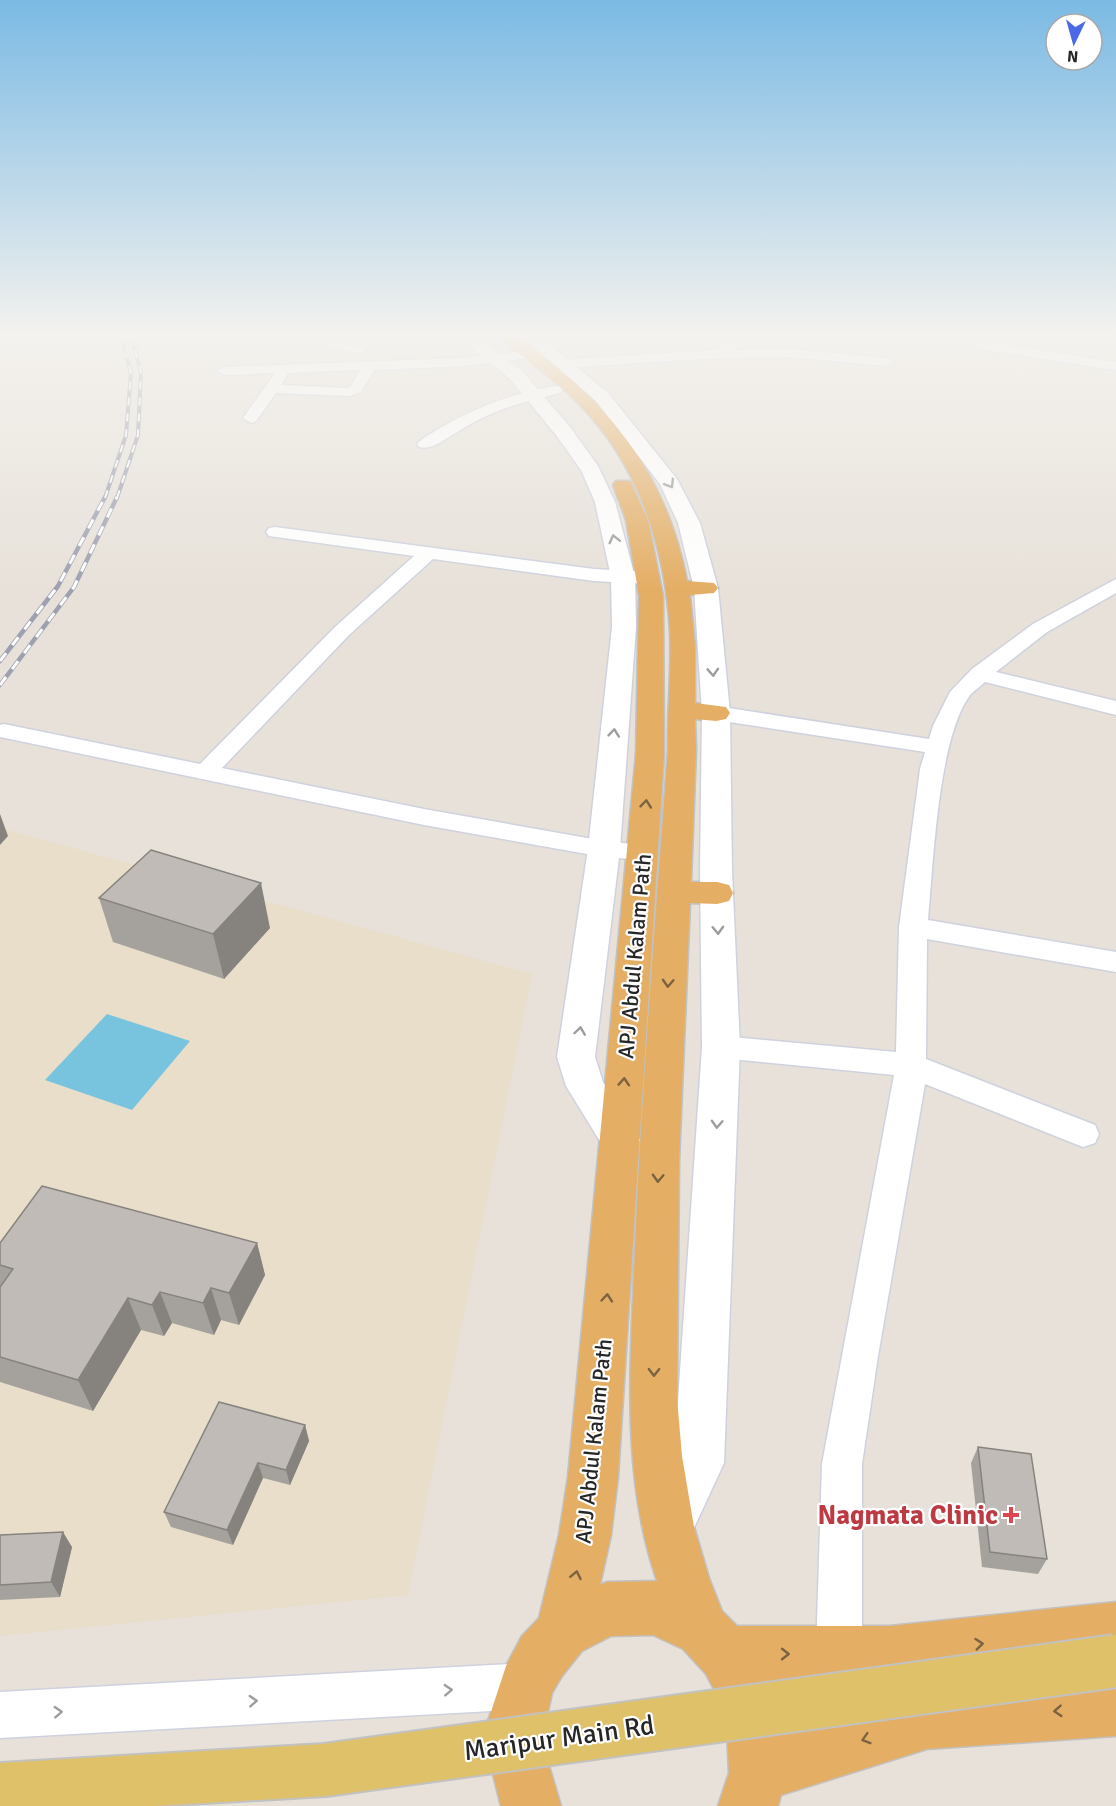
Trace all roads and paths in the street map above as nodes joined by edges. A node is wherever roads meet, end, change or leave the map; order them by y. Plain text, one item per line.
1 (464, 420) edge
2 (582, 420) edge
3 (620, 420) edge
4 (425, 444) dead end
5 (275, 532) dead end
6 (428, 554) junction
7 (663, 583) junction
8 (1116, 585) edge
9 (980, 674) junction
10 (1116, 708) edge
11 (680, 710) junction
12 (716, 712) junction
13 (4, 731) dead end
14 (938, 747) junction
15 (205, 772) junction
16 (604, 849) junction
17 (643, 852) junction
18 (673, 892) junction
19 (717, 893) junction
20 (913, 927) junction
21 (1116, 962) edge
22 (721, 1047) junction
23 (910, 1065) junction
24 (1083, 1134) dead end
25 (620, 1140) junction
26 (668, 1527) junction
27 (1116, 1629) edge
28 (564, 1632) junction
29 (714, 1642) junction
30 (839, 1654) junction
31 (1116, 1661) edge
32 (526, 1686) junction
33 (1116, 1707) edge
34 (0, 1715) edge
35 (0, 1789) edge
36 (754, 1789) edge
37 (531, 1806) edge

1 - 4 street
7 -> 2 highway, APJ Abdul Kalam Path
3 -> 7 street
5 - 6 street
6 - 7 street
6 - 15 street
7 - 11 highway, APJ Abdul Kalam Path
7 -> 12 street
16 -> 7 street
17 -> 7 highway, APJ Abdul Kalam Path
8 - 9 street
9 - 10 street
9 - 14 street
11 - 12 highway
11 - 18 highway, APJ Abdul Kalam Path
12 - 14 street
12 - 19 street
13 - 15 street
14 - 20 street
15 - 16 street
16 - 17 street
25 -> 16 street
25 -> 17 highway, APJ Abdul Kalam Path
18 - 19 highway
18 -> 26 highway, APJ Abdul Kalam Path
19 -> 22 street
20 - 21 street
20 - 23 street
22 - 23 street
22 -> 26 street
23 - 24 street
23 - 30 street
28 -> 25 highway, APJ Abdul Kalam Path
26 - 29 highway, APJ Abdul Kalam Path
30 -> 27 highway
28 - 29 highway
28 - 32 highway
29 -> 30 highway
29 - 36 highway, APJ Abdul Kalam Path
31 - 35 main road, Maripur Main Rd, bridge
34 -> 32 street
32 - 37 highway
33 -> 36 highway

